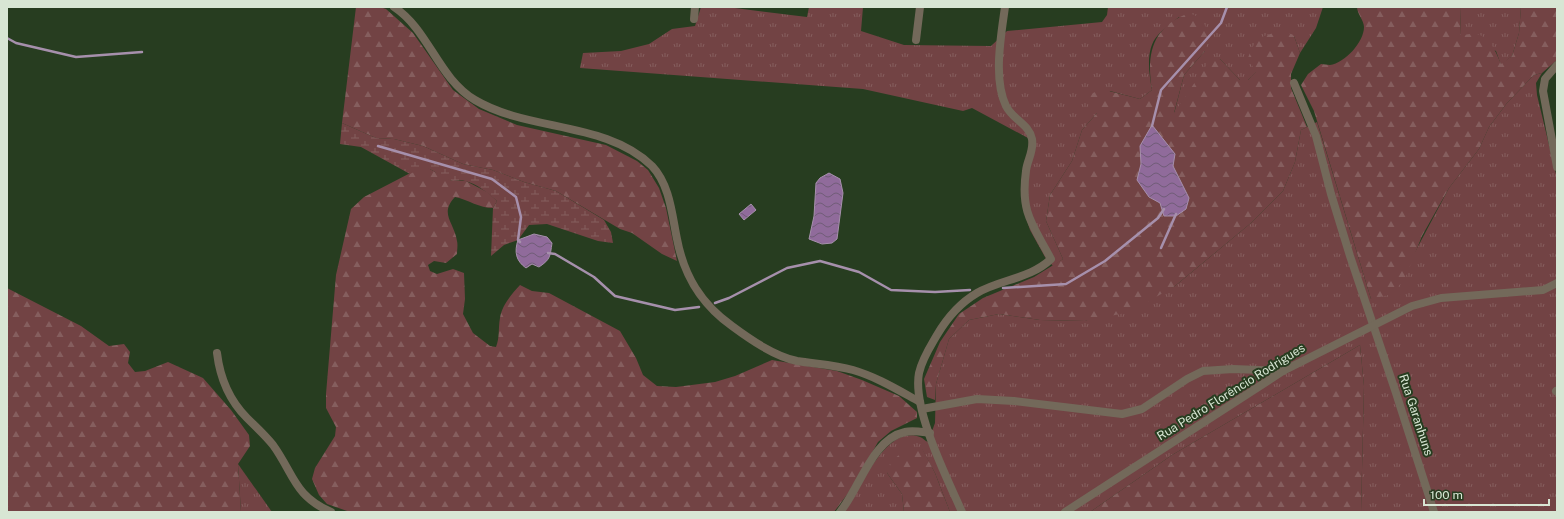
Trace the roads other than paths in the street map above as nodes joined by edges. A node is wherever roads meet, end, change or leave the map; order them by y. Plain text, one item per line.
1 (394, 7) edge
2 (695, 7) edge
3 (920, 7) edge
4 (1005, 7) edge
5 (694, 20) dead end
6 (916, 40) dead end
7 (1557, 65) edge
8 (1294, 83) dead end
9 (1557, 167) edge
10 (1557, 283) edge
11 (1373, 327) junction
12 (217, 353) dead end
13 (1283, 371) junction
14 (921, 405) junction
15 (930, 433) junction
16 (331, 512) edge
17 (840, 512) edge
18 (962, 512) edge
19 (1065, 512) edge
20 (1434, 512) edge

1 - 14 street
2 - 5 street
3 - 6 street
4 - 14 street
7 - 9 street
8 - 11 street, Rua Garanhuns
10 - 11 street, Rua Pedro Florêncio Rodrigues
11 - 13 street, Rua Pedro Florêncio Rodrigues
11 - 20 street, Rua Garanhuns
12 - 16 street
13 - 14 street
13 - 19 street, Rua Pedro Florêncio Rodrigues
14 - 15 street
15 - 17 street
15 - 18 street

